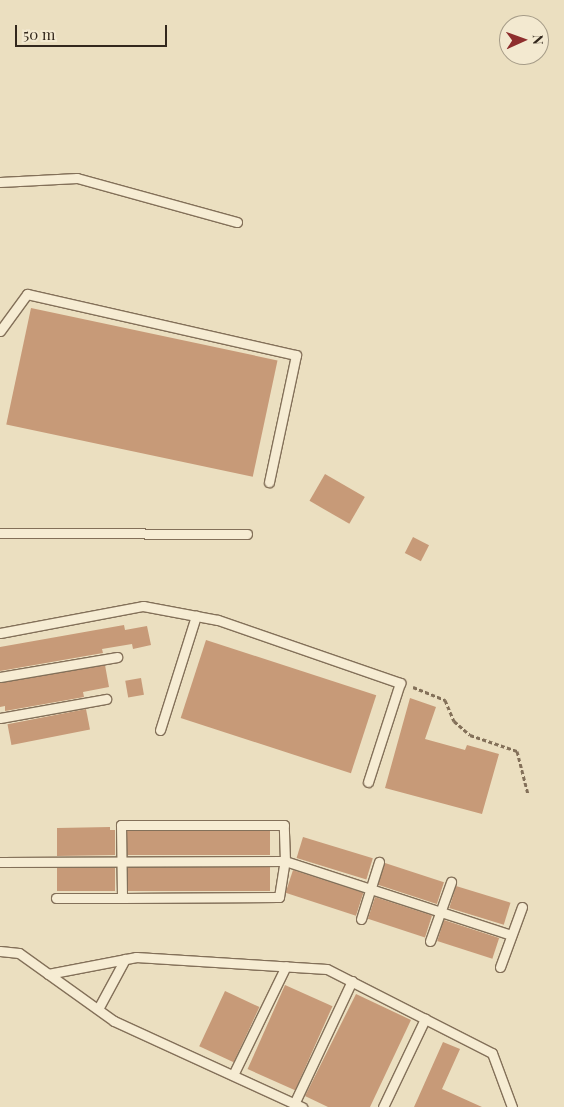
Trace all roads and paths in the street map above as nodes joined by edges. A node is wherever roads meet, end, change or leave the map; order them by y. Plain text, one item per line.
1 (0, 182) edge
2 (237, 222) dead end
3 (0, 331) edge
4 (269, 482) dead end
5 (0, 533) edge
6 (247, 534) dead end
7 (196, 616) junction
8 (0, 633) edge
9 (117, 657) dead end
10 (0, 677) edge
11 (400, 683) junction
12 (106, 700) dead end
13 (0, 718) edge
14 (160, 730) dead end
15 (368, 782) dead end
16 (528, 794) dead end
17 (285, 861) junction
18 (0, 862) edge
19 (121, 862) junction
20 (379, 862) dead end
21 (451, 882) dead end
22 (370, 889) junction
23 (56, 898) dead end
24 (122, 898) junction
25 (522, 907) dead end
26 (440, 912) junction
27 (361, 919) dead end
28 (511, 935) junction
29 (430, 942) dead end
30 (0, 951) edge
31 (125, 959) junction
32 (286, 966) junction
33 (500, 967) dead end
34 (48, 974) junction
35 (352, 981) junction
36 (98, 1009) junction
37 (425, 1019) junction
38 (233, 1075) junction
39 (298, 1105) edge
40 (383, 1107) edge
41 (512, 1107) edge

1 - 2 lane
3 - 4 lane
5 - 6 lane
7 - 8 lane
7 - 11 lane
7 - 14 lane
9 - 10 lane
11 - 15 lane
11 - 16 path
12 - 13 lane
17 - 19 lane
17 - 19 lane
17 - 22 lane
17 - 24 lane
18 - 19 lane
19 - 24 lane
20 - 22 lane
21 - 26 lane
22 - 26 lane
22 - 27 lane
23 - 24 lane
25 - 28 lane
26 - 28 lane
26 - 29 lane
28 - 33 lane
30 - 34 lane
31 - 32 lane
31 - 34 lane
31 - 36 lane
32 - 35 lane
32 - 38 lane
34 - 36 lane
35 - 37 lane
35 - 39 lane
36 - 38 lane
37 - 40 lane
37 - 41 lane
38 - 39 lane

